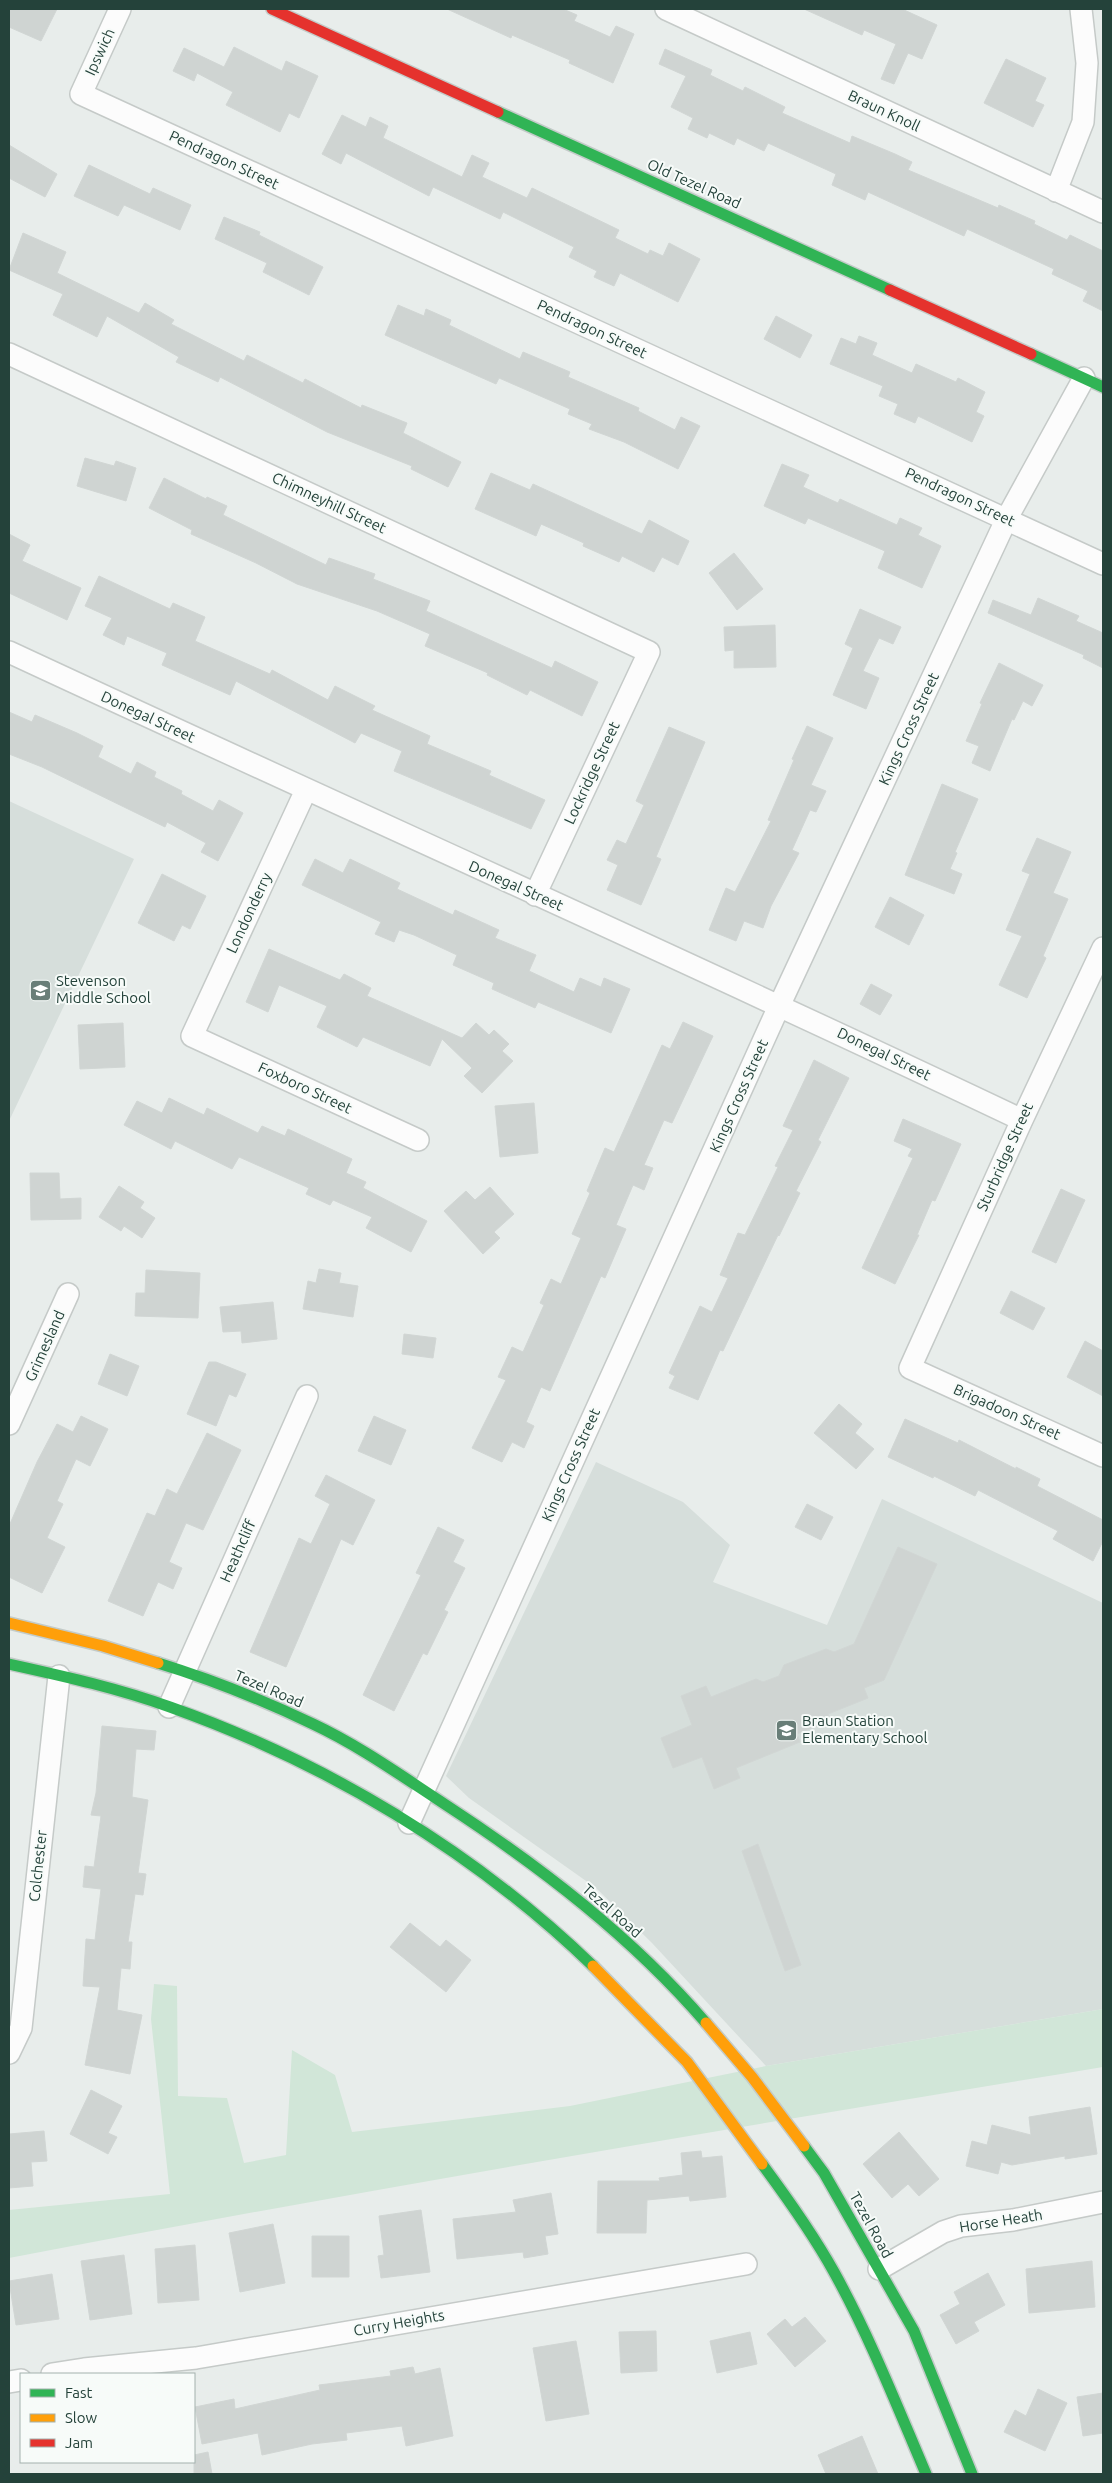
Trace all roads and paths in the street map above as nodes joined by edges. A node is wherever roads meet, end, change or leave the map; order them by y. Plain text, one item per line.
1 (120, 9) edge
2 (272, 9) edge
3 (666, 9) edge
4 (1082, 9) edge
5 (81, 94) joint
6 (1056, 191) junction
7 (1103, 212) edge
8 (9, 354) edge
9 (1084, 378) junction
10 (1103, 387) edge
11 (1007, 518) junction
12 (1103, 564) edge
13 (9, 652) edge
14 (649, 652) joint
15 (306, 790) junction
16 (535, 895) junction
17 (1103, 948) edge
18 (780, 1004) junction
19 (192, 1036) joint
20 (1022, 1120) junction
21 (418, 1140) dead end
22 (68, 1294) dead end
23 (910, 1368) joint
24 (307, 1396) dead end
25 (9, 1424) edge
26 (1103, 1456) edge
27 (9, 1623) edge
28 (9, 1664) edge
29 (185, 1671) junction
30 (58, 1676) junction
31 (169, 1707) junction
32 (424, 1790) junction
33 (409, 1823) junction
34 (9, 2053) edge
35 (1103, 2202) edge
36 (746, 2264) dead end
37 (879, 2269) junction
38 (58, 2373) edge
39 (926, 2474) edge
40 (972, 2474) edge

1 - 5 street, Ipswich
2 - 9 main road, Old Tezel Road
3 - 6 street, Braun Knoll
4 - 6 street
5 - 11 street, Pendragon Street
6 - 7 street, Braun Knoll
8 - 14 street, Chimneyhill Street
9 - 10 main road, Old Tezel Road
9 - 11 street, Kings Cross Street
11 - 12 street, Pendragon Street
11 - 18 street, Kings Cross Street
13 - 15 street, Donegal Street
14 - 16 street, Lockridge Street
15 - 16 street, Donegal Street
15 - 19 street, Londonderry
16 - 18 street, Donegal Street
17 - 20 street, Sturbridge Street
18 - 20 street, Donegal Street
18 - 32 street, Kings Cross Street
19 - 21 street, Foxboro Street
20 - 23 street, Sturbridge Street
22 - 25 street, Grimesland
23 - 26 street, Brigadoon Street
24 - 29 street, Heathcliff
27 - 29 main road, Tezel Road
28 - 30 main road
29 - 31 street, Heathcliff
29 - 32 main road, Tezel Road
30 - 31 main road
30 - 34 street, Colchester
31 - 33 main road
32 - 33 street, Kings Cross Street
32 - 37 main road, Tezel Road
33 - 39 main road
35 - 37 street, Horse Heath
36 - 38 street, Curry Heights
37 - 40 main road, Tezel Road

